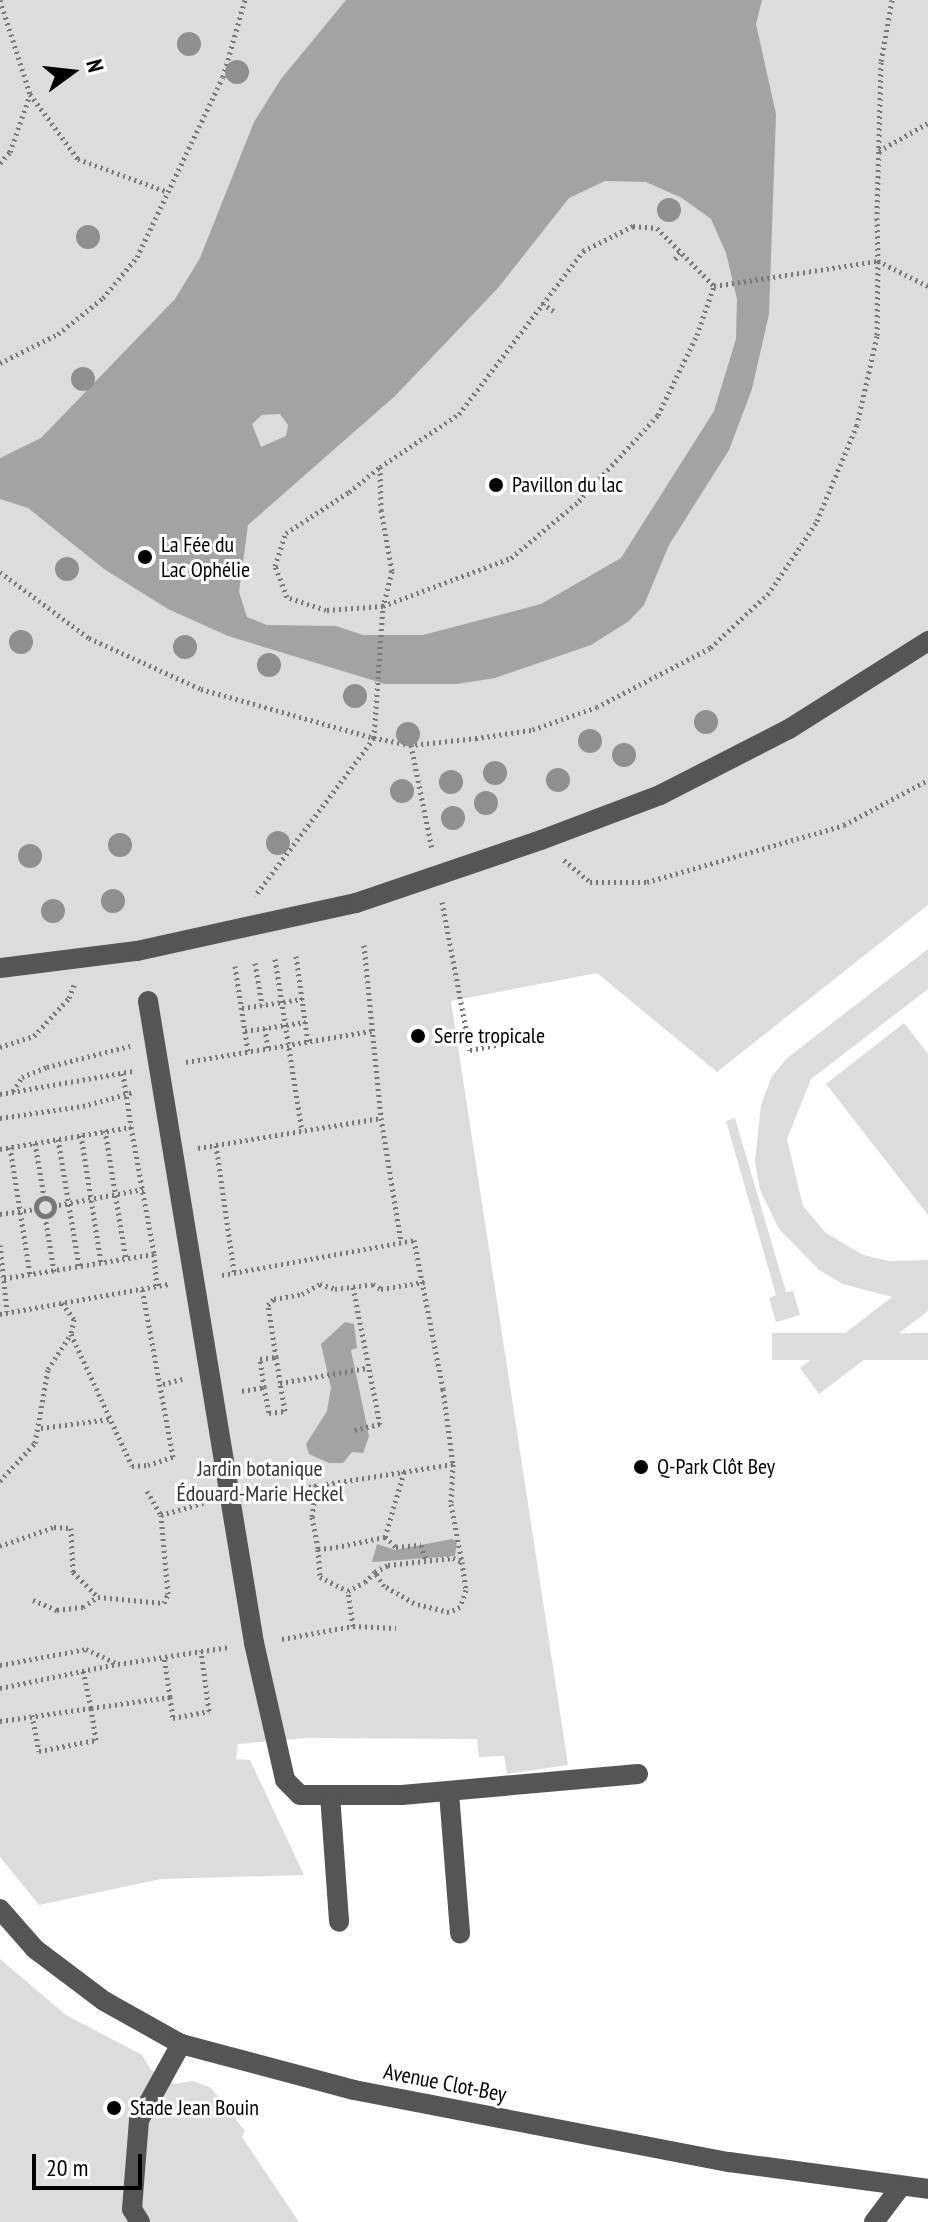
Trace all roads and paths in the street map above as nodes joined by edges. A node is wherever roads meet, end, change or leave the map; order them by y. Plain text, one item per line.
1 (0, 0) edge
2 (245, 0) edge
3 (892, 0) edge
4 (30, 94) junction
5 (928, 123) edge
6 (879, 151) junction
7 (0, 163) edge
8 (168, 192) junction
9 (682, 251) junction
10 (675, 259) dead end
11 (878, 261) junction
12 (714, 286) junction
13 (928, 286) edge
14 (542, 303) junction
15 (554, 311) dead end
16 (0, 363) edge
17 (642, 421) dead end
18 (648, 426) junction
19 (380, 467) junction
20 (0, 572) edge
21 (383, 606) junction
22 (928, 641) edge
23 (374, 738) junction
24 (411, 745) junction
25 (928, 780) edge
26 (541, 840) junction
27 (437, 875) junction
28 (227, 933) junction
29 (364, 945) dead end
30 (296, 956) dead end
31 (84, 958) junction
32 (275, 959) dead end
33 (255, 963) dead end
34 (235, 966) dead end
35 (0, 968) edge
36 (302, 999) junction
37 (148, 1001) dead end
38 (262, 1005) junction
39 (242, 1008) junction
40 (305, 1022) junction
41 (265, 1028) junction
42 (245, 1031) junction
43 (522, 1040) dead end
44 (308, 1042) dead end
45 (155, 1044) junction
46 (0, 1047) edge
47 (268, 1049) dead end
48 (248, 1052) dead end
49 (123, 1073) dead end
50 (13, 1091) dead end
51 (163, 1092) junction
52 (126, 1093) junction
53 (0, 1118) edge
54 (381, 1118) junction
55 (131, 1127) junction
56 (105, 1130) junction
57 (302, 1131) junction
58 (81, 1135) junction
59 (58, 1139) junction
60 (35, 1143) junction
61 (216, 1145) junction
62 (10, 1147) junction
63 (0, 1149) edge
64 (174, 1151) junction
65 (142, 1189) junction
66 (116, 1194) junction
67 (44, 1197) junction
68 (91, 1199) junction
69 (68, 1203) junction
70 (53, 1206) junction
71 (36, 1209) junction
72 (20, 1211) junction
73 (0, 1214) edge
74 (45, 1216) junction
75 (414, 1240) dead end
76 (401, 1242) dead end
77 (0, 1245) edge
78 (154, 1254) junction
79 (126, 1259) junction
80 (101, 1262) junction
81 (79, 1266) junction
82 (54, 1271) junction
83 (234, 1272) dead end
84 (30, 1275) junction
85 (3, 1279) edge
86 (424, 1282) junction
87 (157, 1286) dead end
88 (353, 1287) junction
89 (142, 1288) dead end
90 (61, 1302) dead end
91 (7, 1312) dead end
92 (71, 1334) junction
93 (276, 1357) junction
94 (367, 1368) junction
95 (280, 1383) junction
96 (264, 1387) junction
97 (213, 1395) junction
98 (110, 1419) junction
99 (41, 1428) junction
100 (355, 1430) dead end
101 (453, 1464) junction
102 (404, 1472) junction
103 (0, 1481) edge
104 (316, 1485) junction
105 (147, 1491) dead end
106 (231, 1499) junction
107 (161, 1515) junction
108 (385, 1537) junction
109 (0, 1546) edge
110 (318, 1549) junction
111 (426, 1560) junction
112 (462, 1562) junction
113 (375, 1572) junction
114 (348, 1591) junction
115 (98, 1597) junction
116 (33, 1600) dead end
117 (353, 1626) junction
118 (396, 1628) dead end
119 (254, 1643) junction
120 (201, 1651) junction
121 (164, 1657) junction
122 (118, 1664) junction
123 (0, 1665) edge
124 (83, 1671) junction
125 (0, 1688) edge
126 (170, 1697) junction
127 (91, 1708) junction
128 (32, 1715) junction
129 (0, 1721) edge
130 (638, 1774) dead end
131 (449, 1793) junction
132 (330, 1795) junction
133 (0, 1909) edge
134 (339, 1922) dead end
135 (460, 1934) dead end
136 (181, 2044) junction
137 (899, 2189) junction
138 (928, 2189) edge
139 (140, 2222) edge
140 (874, 2222) edge

1 - 4 path
2 - 8 path
3 - 6 path
4 - 7 path
4 - 8 path
5 - 6 path
6 - 11 path
8 - 16 path
9 - 10 path
9 - 12 path
9 - 14 path
11 - 12 path
11 - 13 path
11 - 24 path
12 - 18 path
14 - 15 path
14 - 19 path
17 - 18 path
18 - 21 path
19 - 21 path
19 - 21 path
20 - 23 path
21 - 23 path
22 - 26 street
23 - 24 path
23 - 28 path
24 - 27 path
25 - 26 path
26 - 27 street
27 - 28 street
27 - 43 path
28 - 31 street
29 - 54 path
30 - 36 path
31 - 35 street
31 - 46 path
32 - 57 path
33 - 38 path
34 - 39 path
36 - 38 path
36 - 40 path
37 - 45 street
38 - 39 path
39 - 42 path
40 - 41 path
40 - 44 path
41 - 42 path
41 - 47 path
42 - 48 path
45 - 50 path
45 - 51 street
49 - 52 path
51 - 52 path
51 - 64 street
52 - 53 path
52 - 55 path
54 - 57 path
54 - 76 path
55 - 56 path
55 - 65 path
56 - 58 path
56 - 66 path
57 - 61 path
58 - 59 path
58 - 68 path
59 - 60 path
59 - 69 path
60 - 62 path
60 - 67 path
61 - 64 path
61 - 83 path
62 - 63 path
62 - 72 path
64 - 97 street
65 - 66 path
65 - 78 path
66 - 68 path
66 - 79 path
67 - 70 path
67 - 71 path
68 - 69 path
68 - 80 path
69 - 70 path
69 - 81 path
70 - 74 path
71 - 72 path
71 - 74 path
72 - 73 path
72 - 84 path
74 - 82 path
75 - 86 path
77 - 85 path
78 - 79 path
78 - 87 path
79 - 80 path
80 - 81 path
81 - 82 path
82 - 84 path
84 - 85 path
85 - 91 path
86 - 88 path
86 - 101 path
88 - 93 path
88 - 94 path
89 - 98 path
90 - 92 path
92 - 98 path
92 - 99 path
93 - 95 path
93 - 96 path
94 - 95 path
94 - 100 path
95 - 96 path
96 - 97 path
97 - 106 street
98 - 99 path
99 - 103 path
101 - 102 path
101 - 112 path
102 - 104 path
102 - 108 path
104 - 106 path
104 - 110 path
105 - 107 path
106 - 107 path
106 - 119 street
107 - 115 path
108 - 110 path
108 - 111 path
109 - 115 path
110 - 114 path
111 - 112 path
111 - 113 path
112 - 113 path
113 - 114 path
114 - 117 path
115 - 116 path
117 - 118 path
117 - 119 path
119 - 120 path
119 - 132 street
120 - 121 path
120 - 126 path
121 - 122 path
121 - 126 path
122 - 123 path
122 - 124 path
124 - 125 path
124 - 127 path
126 - 127 path
127 - 128 path
127 - 128 path
128 - 129 path
130 - 131 street
131 - 132 street
131 - 135 street
132 - 134 street
133 - 136 street, Avenue Clot-Bey
136 - 137 street, Avenue Clot-Bey
136 - 139 street
137 - 138 street, Avenue Clot-Bey
137 - 140 street

